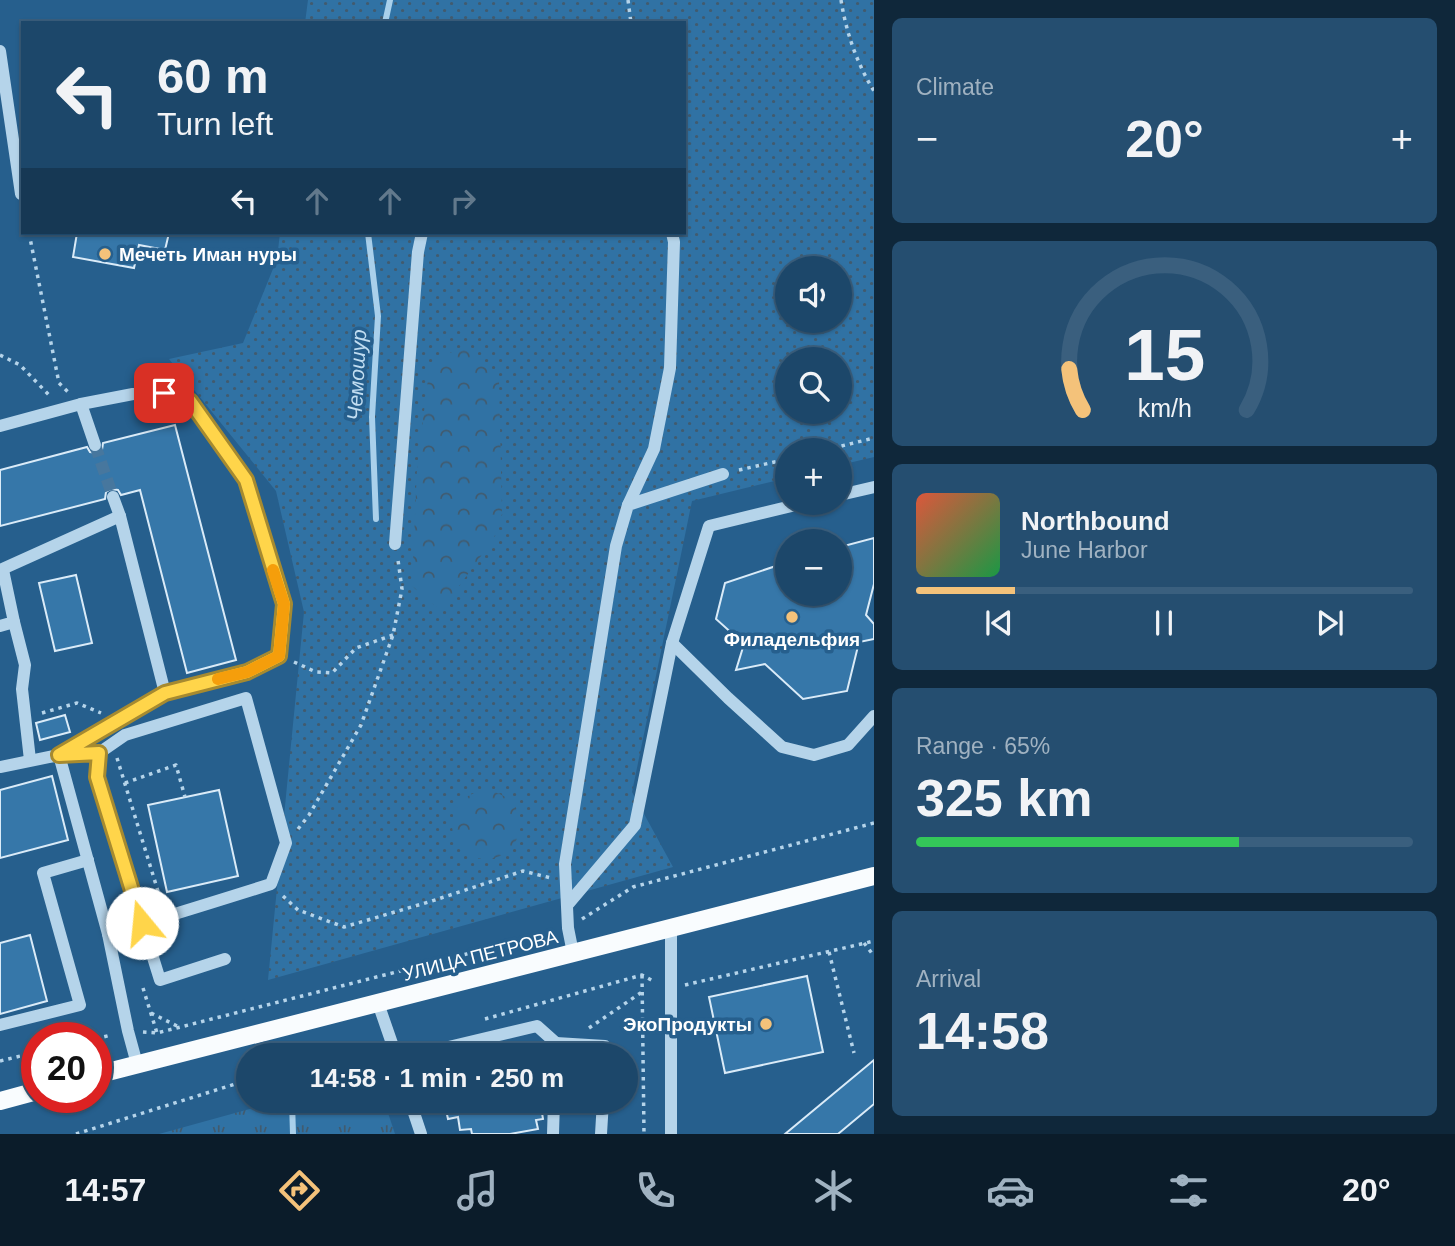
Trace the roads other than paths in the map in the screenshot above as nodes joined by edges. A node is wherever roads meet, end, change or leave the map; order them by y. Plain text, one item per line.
1 (0, 51) edge
2 (21, 194) edge
3 (422, 235) edge
4 (672, 235) edge
5 (81, 404) junction
6 (0, 426) edge
7 (95, 445) tunnel mouth
8 (723, 474) road end
9 (874, 487) edge
10 (852, 492) edge
11 (113, 497) tunnel mouth
12 (628, 505) junction
13 (775, 510) edge
14 (120, 516) junction
15 (396, 544) road end
16 (1, 570) edge
17 (14, 622) junction
18 (0, 626) edge
19 (672, 643) junction
20 (165, 693) junction
21 (874, 716) edge
22 (99, 753) junction
23 (59, 755) junction
24 (30, 760) junction
25 (0, 767) edge
26 (88, 860) junction
27 (874, 876) edge
28 (569, 903) junction
29 (142, 923) junction
30 (671, 928) junction
31 (108, 934) junction
32 (573, 953) junction
33 (225, 959) dead end
34 (378, 1003) junction
35 (0, 1025) edge
36 (392, 1043) edge
37 (465, 1043) edge
38 (556, 1043) edge
39 (137, 1065) junction
40 (112, 1071) edge
41 (21, 1095) edge
42 (0, 1101) edge
43 (414, 1113) edge
44 (554, 1113) edge
45 (602, 1113) edge
46 (421, 1134) edge
47 (553, 1134) edge
48 (601, 1134) edge
49 (671, 1134) edge

1 - 2 street
3 - 15 street
4 - 12 street
5 - 6 street
5 - 7 street
5 - 20 street
8 - 12 street
9 - 10 street
11 - 14 street
12 - 28 street
13 - 19 street
14 - 16 street
14 - 20 street
16 - 17 street
17 - 18 street
17 - 24 street
19 - 21 street
19 - 28 street
20 - 23 street
22 - 23 street
22 - 29 street
22 - 29 street
23 - 24 street
23 - 26 street
24 - 25 street
26 - 31 street
26 - 35 street
27 - 30 main road, УЛИЦА ПЕТРОВА
28 - 32 street
29 - 31 street
29 - 33 street
30 - 32 main road, УЛИЦА ПЕТРОВА
30 - 49 street
31 - 39 street
32 - 34 main road, УЛИЦА ПЕТРОВА
34 - 36 street
34 - 39 main road, УЛИЦА ПЕТРОВА
37 - 38 street
39 - 40 main road, УЛИЦА ПЕТРОВА
41 - 42 main road
43 - 46 street
44 - 47 street
45 - 48 street

